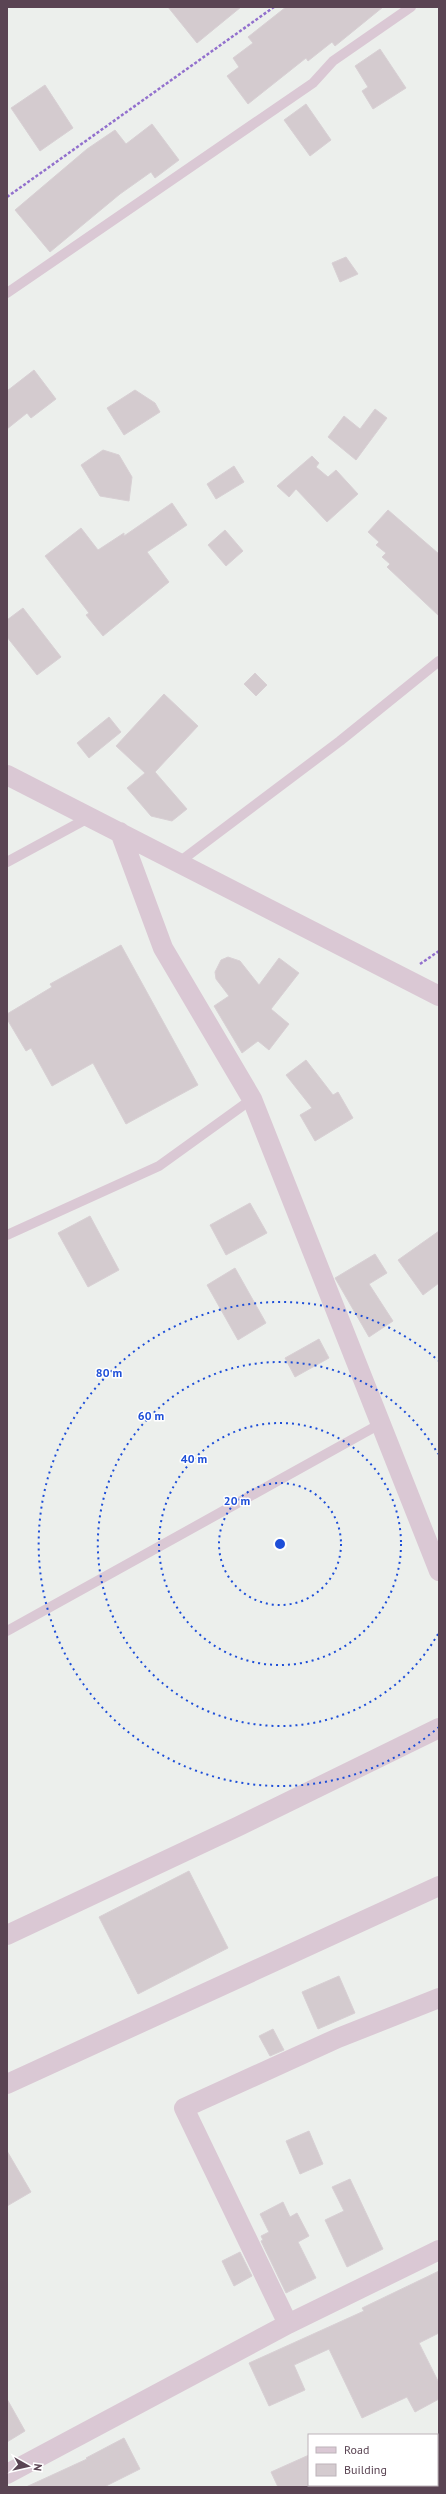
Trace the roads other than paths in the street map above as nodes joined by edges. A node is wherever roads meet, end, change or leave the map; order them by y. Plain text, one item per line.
1 (411, 7) edge
2 (7, 293) edge
3 (439, 660) edge
4 (7, 774) edge
5 (92, 816) junction
6 (120, 832) junction
7 (7, 862) edge
8 (178, 863) junction
9 (439, 996) edge
10 (252, 1099) junction
11 (7, 1235) edge
12 (380, 1424) junction
13 (439, 1571) edge
14 (7, 1631) edge
15 (439, 1728) edge
16 (439, 1886) edge
17 (7, 1935) edge
18 (439, 1998) edge
19 (7, 2084) edge
20 (439, 2250) edge
21 (288, 2324) junction
22 (7, 2474) edge

1 - 2 lane
3 - 8 lane
4 - 5 street
5 - 6 street
5 - 7 lane
6 - 8 street
6 - 10 street
8 - 9 street
10 - 11 lane
10 - 12 street
12 - 13 street
12 - 14 lane
15 - 17 street
16 - 19 street
18 - 21 street
20 - 21 street
21 - 22 street

